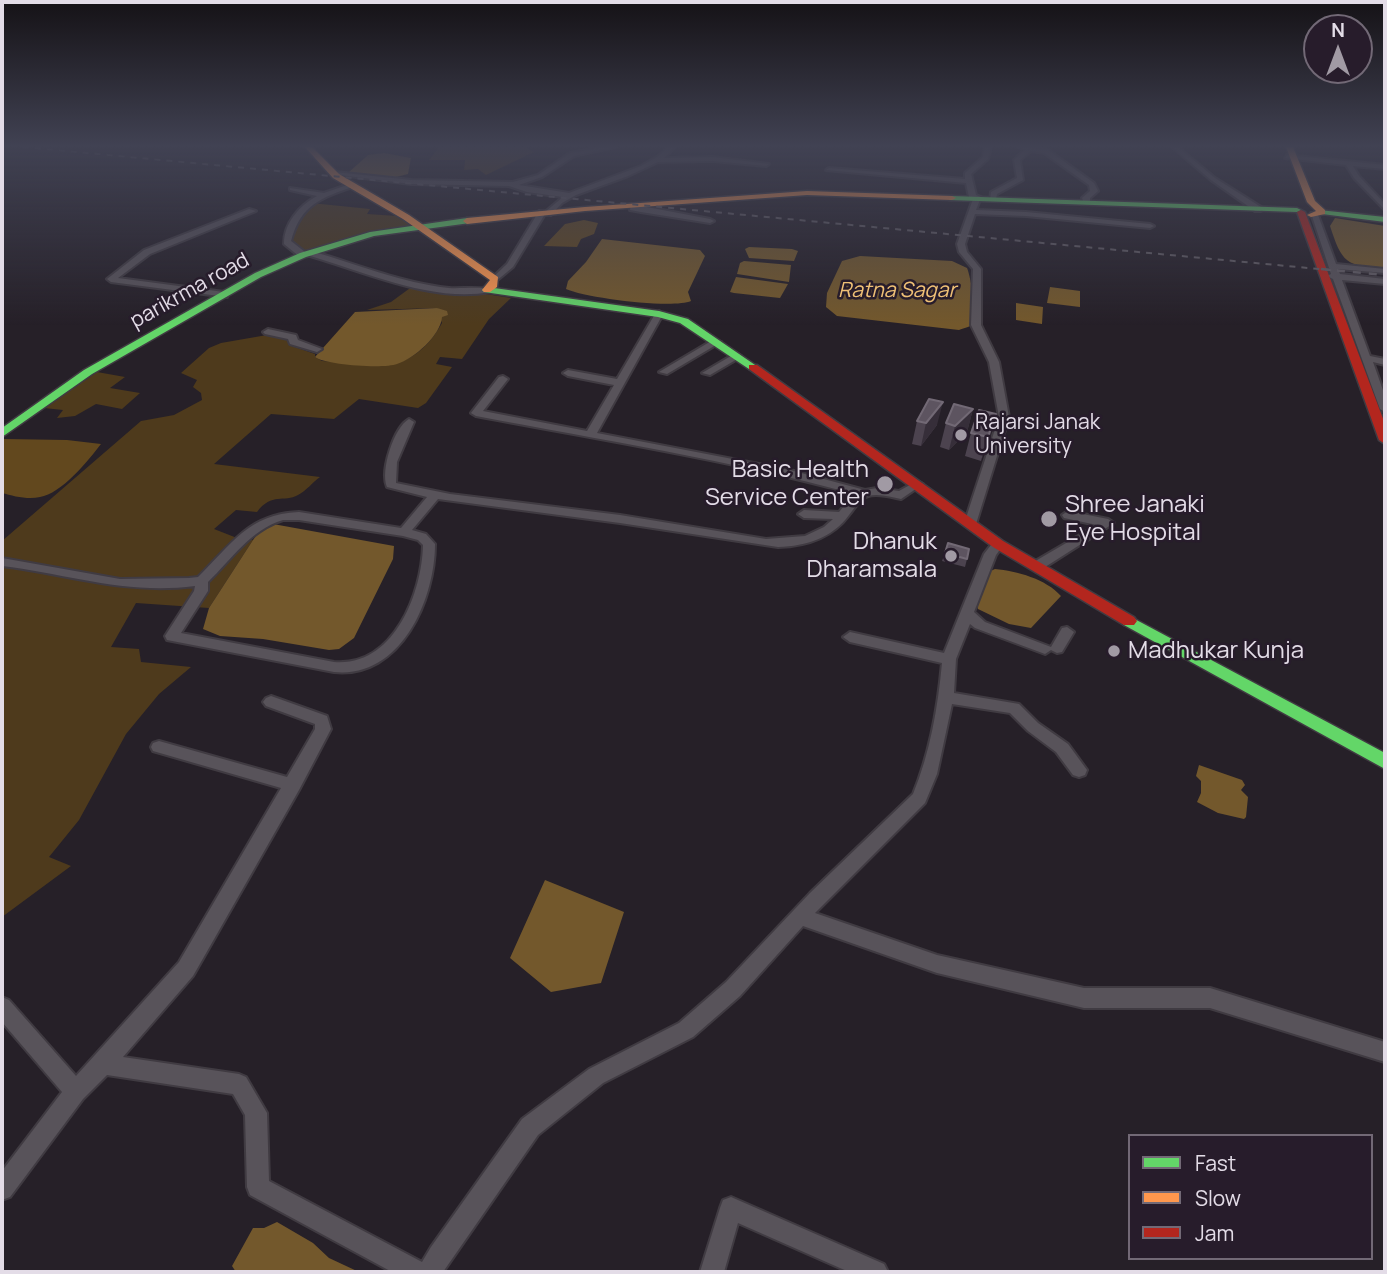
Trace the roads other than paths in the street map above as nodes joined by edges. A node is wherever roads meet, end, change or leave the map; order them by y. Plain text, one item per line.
1 (303, 206) edge
2 (389, 206) edge
3 (553, 206) edge
4 (628, 206) edge
5 (634, 206) edge
6 (977, 206) edge
7 (1002, 206) edge
8 (1196, 206) edge
9 (1254, 206) edge
10 (1306, 206) edge
11 (1258, 209) junction
12 (252, 211) dead end
13 (1308, 211) junction
14 (545, 213) junction
15 (710, 220) dead end
16 (1385, 220) edge
17 (421, 226) junction
18 (1150, 226) dead end
19 (306, 254) junction
20 (1385, 271) edge
21 (1332, 273) junction
22 (1385, 281) edge
23 (491, 284) junction
24 (224, 295) junction
25 (659, 314) junction
26 (268, 332) dead end
27 (716, 342) junction
28 (317, 349) dead end
29 (736, 356) junction
30 (1366, 358) junction
31 (1385, 362) edge
32 (663, 372) dead end
33 (568, 373) dead end
34 (707, 373) dead end
35 (503, 379) dead end
36 (620, 383) junction
37 (1385, 409) edge
38 (409, 422) dead end
39 (2, 433) edge
40 (590, 436) junction
41 (1385, 440) edge
42 (917, 485) junction
43 (864, 493) junction
44 (435, 495) junction
45 (804, 514) dead end
46 (1068, 515) dead end
47 (843, 516) junction
48 (970, 524) junction
49 (404, 532) junction
50 (998, 544) junction
51 (2, 562) edge
52 (1037, 565) junction
53 (202, 581) junction
54 (966, 613) junction
55 (1067, 632) dead end
56 (850, 637) dead end
57 (948, 659) junction
58 (946, 697) junction
59 (271, 702) dead end
60 (159, 747) dead end
61 (1385, 762) edge
62 (1079, 770) dead end
63 (293, 785) junction
64 (801, 917) junction
65 (2, 1007) edge
66 (1385, 1052) edge
67 (103, 1064) junction
68 (76, 1092) junction
69 (2, 1189) edge
70 (416, 1272) edge
71 (430, 1272) edge
72 (712, 1272) edge
73 (876, 1272) edge

1 - 19 street
2 - 17 main road
3 - 14 street
4 - 14 main road, parikrma road
5 - 15 street
6 - 48 street
7 - 18 street
8 - 11 main road, parikrma road
9 - 11 street
10 - 13 main road
11 - 13 main road, parikrma road
12 - 24 street
13 - 16 main road, parikrma road
13 - 21 main road
14 - 17 main road, parikrma road
14 - 23 street
17 - 19 main road, parikrma road
17 - 23 main road
19 - 23 street
19 - 24 main road, parikrma road
20 - 21 street
21 - 22 street
21 - 30 street
21 - 41 main road
23 - 25 main road
24 - 39 main road, parikrma road
25 - 27 main road
25 - 36 street
26 - 28 street
27 - 29 main road
27 - 32 street
29 - 34 street
29 - 42 main road
30 - 31 street
30 - 37 street
33 - 36 street
35 - 40 street
36 - 40 street
38 - 44 street
40 - 43 street
42 - 43 street
42 - 48 main road
43 - 47 street
44 - 47 street
44 - 49 street
45 - 47 street
46 - 52 street
48 - 50 main road
49 - 53 street
49 - 53 street
50 - 52 main road
50 - 54 street
51 - 53 street
52 - 61 main road
54 - 55 street
54 - 57 street
56 - 57 street
57 - 58 street
58 - 62 street
58 - 64 street
59 - 63 street
60 - 63 street
63 - 67 street
64 - 66 street
64 - 71 street
65 - 68 street
67 - 68 street
67 - 70 street
68 - 69 street
72 - 73 street

